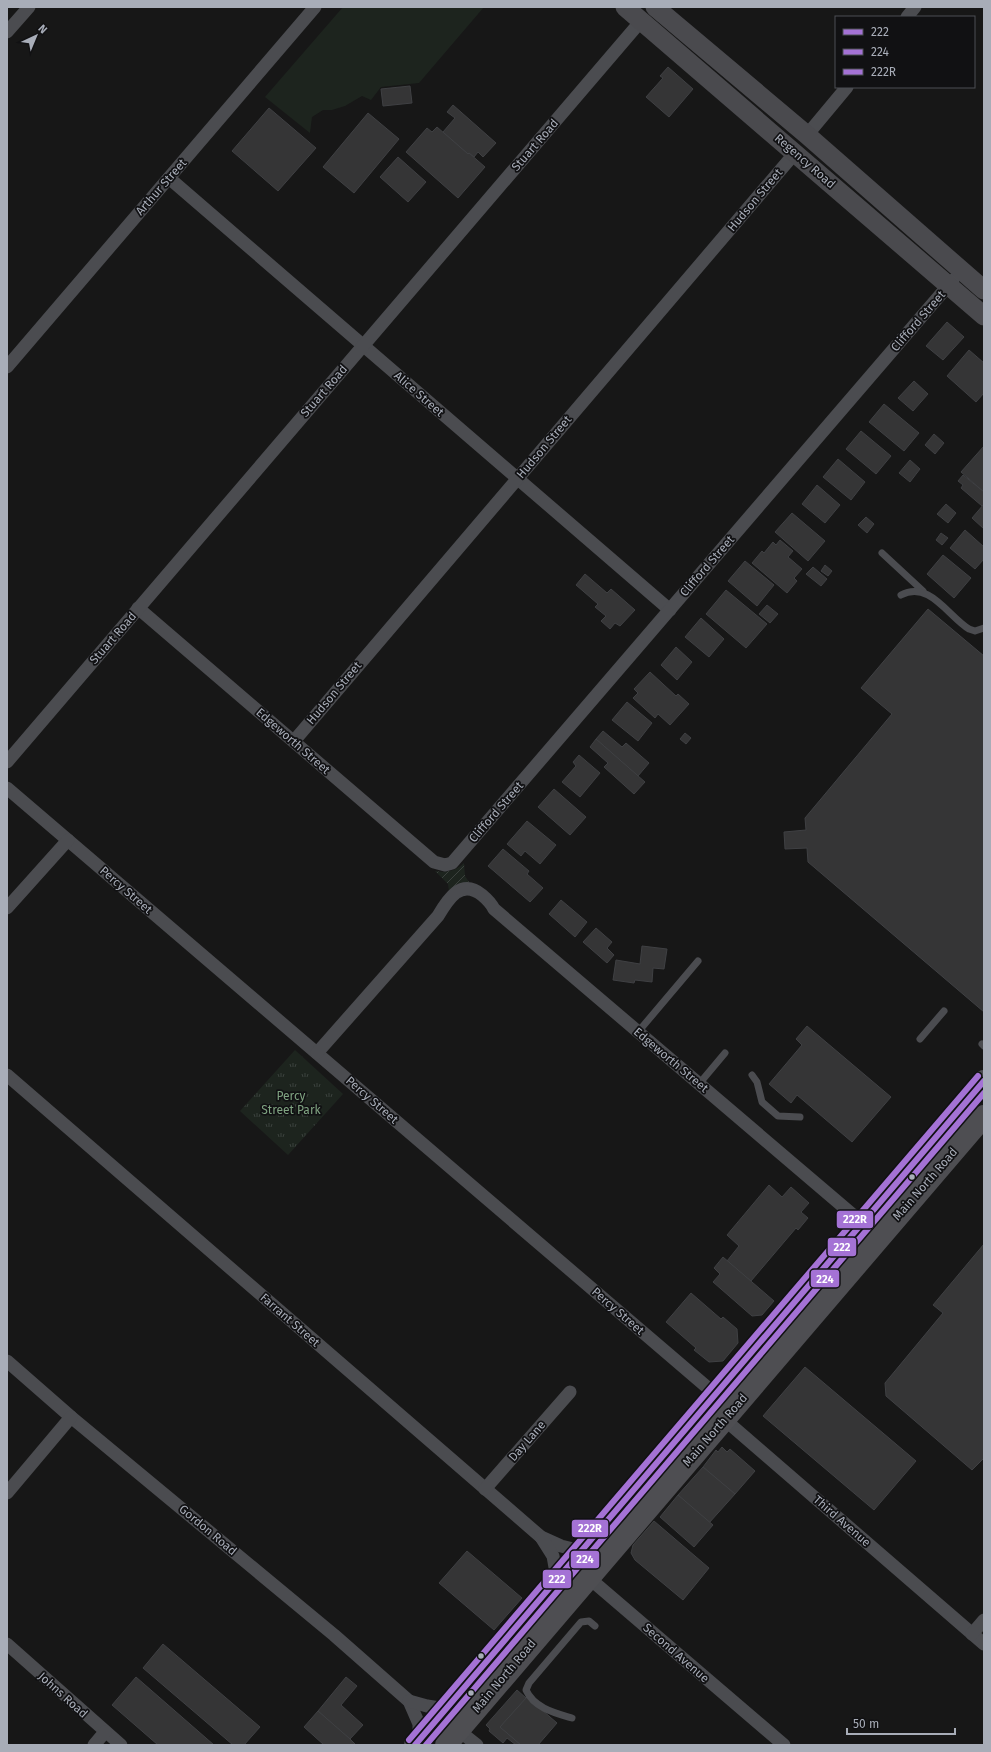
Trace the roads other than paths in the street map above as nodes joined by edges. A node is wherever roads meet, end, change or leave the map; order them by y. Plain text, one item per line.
1 (29, 7) edge
2 (315, 7) edge
3 (625, 7) edge
4 (655, 7) edge
5 (915, 7) edge
6 (908, 16) edge
7 (641, 21) junction
8 (7, 32) edge
9 (846, 88) edge
10 (807, 135) junction
11 (795, 153) junction
12 (169, 178) junction
13 (962, 270) junction
14 (948, 286) junction
15 (984, 290) edge
16 (984, 316) edge
17 (363, 345) junction
18 (7, 368) edge
19 (517, 478) junction
20 (882, 553) dead end
21 (924, 592) junction
22 (901, 595) dead end
23 (138, 608) junction
24 (670, 610) junction
25 (984, 628) edge
26 (294, 741) junction
27 (7, 762) edge
28 (7, 788) edge
29 (68, 840) junction
30 (452, 863) joint
31 (7, 908) edge
32 (698, 962) dead end
33 (944, 1011) dead end
34 (638, 1032) junction
35 (920, 1039) dead end
36 (317, 1053) junction
37 (725, 1053) dead end
38 (752, 1075) dead end
39 (7, 1076) edge
40 (984, 1081) edge
41 (699, 1084) junction
42 (984, 1116) edge
43 (800, 1117) dead end
44 (862, 1223) junction
45 (880, 1238) junction
46 (7, 1361) edge
47 (570, 1392) dead end
48 (715, 1394) junction
49 (744, 1395) junction
50 (71, 1417) junction
51 (724, 1419) junction
52 (691, 1422) junction
53 (485, 1489) junction
54 (7, 1494) edge
55 (541, 1537) junction
56 (581, 1551) junction
57 (560, 1576) junction
58 (589, 1578) junction
59 (984, 1620) edge
60 (596, 1626) dead end
61 (972, 1634) junction
62 (7, 1644) edge
63 (984, 1644) edge
64 (467, 1684) junction
65 (409, 1701) junction
66 (446, 1709) junction
67 (572, 1718) dead end
68 (105, 1732) junction
69 (452, 1737) edge
70 (417, 1743) edge
71 (94, 1745) edge
72 (121, 1745) edge
73 (477, 1745) edge
74 (784, 1745) edge

1 - 8 street
2 - 12 street, Arthur Street
3 - 7 main road, Regency Road
4 - 10 main road, Regency Road
5 - 6 street
7 - 11 main road, Regency Road
7 - 17 street, Stuart Road
9 - 10 street
10 - 13 main road, Regency Road
11 - 14 main road, Regency Road
11 - 19 street, Hudson Street
12 - 17 street, Alice Street
12 - 18 street, Arthur Street
13 - 14 street, Clifford Street
13 - 15 main road, Regency Road
14 - 16 main road, Regency Road
14 - 24 street, Clifford Street
17 - 19 street, Alice Street
17 - 23 street, Stuart Road
19 - 24 street, Alice Street
19 - 26 street, Hudson Street
20 - 21 lane
21 - 22 lane
21 - 25 lane
23 - 26 street, Edgeworth Street
23 - 27 street, Stuart Road
24 - 30 street, Clifford Street
26 - 30 street, Edgeworth Street
28 - 29 street, Percy Street
29 - 31 street
29 - 36 street, Percy Street
32 - 34 lane
33 - 35 lane
34 - 36 street, Edgeworth Street
34 - 41 street, Edgeworth Street
36 - 48 street, Percy Street
37 - 41 lane
38 - 43 lane
39 - 53 street, Farrant Street
40 - 44 highway, Main North Road
41 - 44 street, Edgeworth Street
42 - 45 highway, Main North Road
44 - 45 street, Edgeworth Street
44 - 48 highway, Main North Road
45 - 49 highway, Main North Road
46 - 50 street, Gordon Road
47 - 53 street, Day Lane
48 - 49 street
48 - 52 highway, Main North Road
49 - 51 highway, Main North Road
50 - 54 street
50 - 65 street, Gordon Road
51 - 52 street
51 - 58 highway, Main North Road
51 - 61 street, Third Avenue
52 - 56 highway, Main North Road
53 - 55 street, Farrant Street
55 - 56 street, Farrant Street
55 - 57 street
56 - 57 highway, Main North Road
57 - 58 street, Second Avenue
57 - 64 highway, Main North Road
58 - 69 highway, Main North Road
58 - 74 street, Second Avenue
59 - 61 street
60 - 67 lane
61 - 63 street, Third Avenue
62 - 68 street, Johns Road
64 - 66 highway, Main North Road
64 - 69 highway
65 - 66 street, Gordon Road
65 - 70 street, Gordon Road
66 - 70 highway, Main North Road
68 - 71 street
68 - 72 street, Johns Road
69 - 73 street

